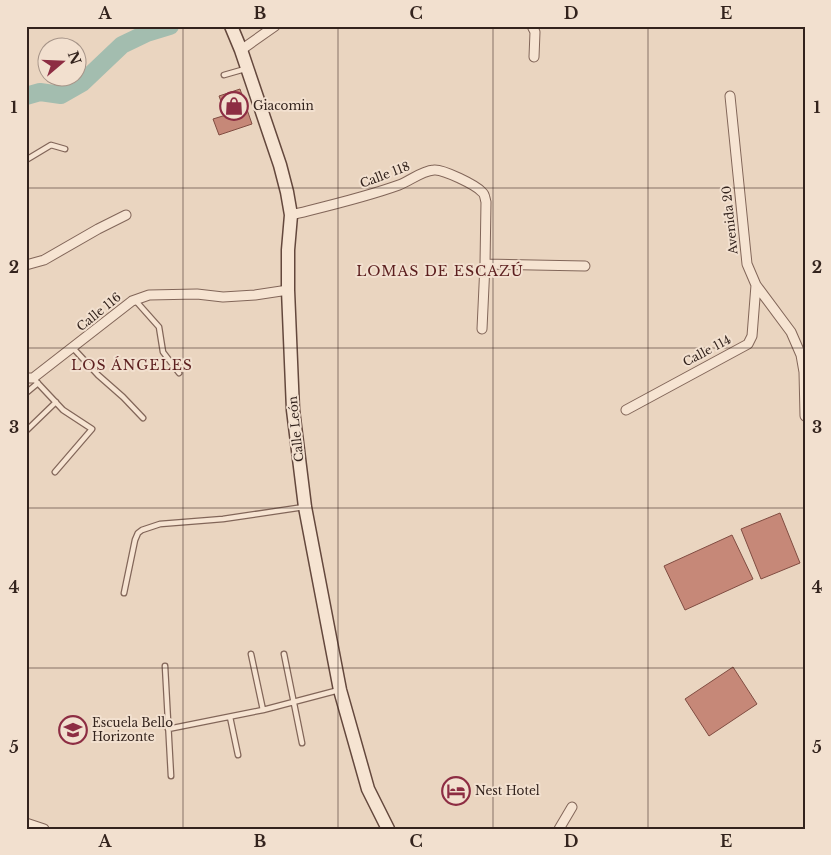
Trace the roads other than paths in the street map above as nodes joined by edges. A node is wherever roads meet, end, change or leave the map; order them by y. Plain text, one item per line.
1 (275, 26) edge
2 (532, 26) edge
3 (231, 27) edge
4 (241, 50) junction
5 (534, 57) dead end
6 (246, 68) junction
7 (224, 75) dead end
8 (730, 96) dead end
9 (65, 149) dead end
10 (26, 160) edge
11 (126, 215) dead end
12 (291, 215) junction
13 (485, 264) junction
14 (26, 265) edge
15 (585, 266) dead end
16 (756, 285) junction
17 (288, 290) junction
18 (135, 300) junction
19 (482, 329) dead end
20 (73, 348) junction
21 (179, 373) dead end
22 (32, 380) edge
23 (26, 393) edge
24 (56, 402) junction
25 (626, 410) dead end
26 (805, 416) edge
27 (143, 418) dead end
28 (26, 431) edge
29 (55, 472) dead end
30 (305, 507) junction
31 (124, 593) dead end
32 (251, 654) dead end
33 (284, 654) dead end
34 (165, 666) dead end
35 (340, 690) junction
36 (294, 702) junction
37 (263, 710) junction
38 (230, 717) junction
39 (168, 728) junction
40 (302, 743) dead end
41 (238, 755) dead end
42 (171, 776) dead end
43 (572, 807) dead end
44 (26, 823) edge
45 (44, 829) edge
46 (388, 829) edge
47 (559, 829) edge

1 - 4 street
2 - 5 street
3 - 4 main road, Calle León
4 - 6 main road, Calle León
6 - 7 lane
6 - 12 main road, Calle León
8 - 16 street, Avenida 20
9 - 10 lane
11 - 14 street
12 - 13 street, Calle 118
12 - 17 main road, Calle León
13 - 15 street
13 - 19 street
16 - 25 street, Calle 114
16 - 26 street, Avenida 20
17 - 18 street, Calle 116
17 - 30 main road, Calle León
18 - 20 street, Calle 116
18 - 21 lane
20 - 22 street, Calle 116
20 - 27 lane
22 - 23 lane
22 - 24 lane
24 - 28 lane
24 - 29 lane
30 - 31 lane
30 - 35 main road, Calle León
32 - 37 lane
33 - 36 lane
34 - 39 lane
35 - 36 lane
35 - 46 main road, Calle León
36 - 37 lane
36 - 40 lane
37 - 38 lane
38 - 39 lane
38 - 41 lane
39 - 42 lane
43 - 47 street
44 - 45 street

